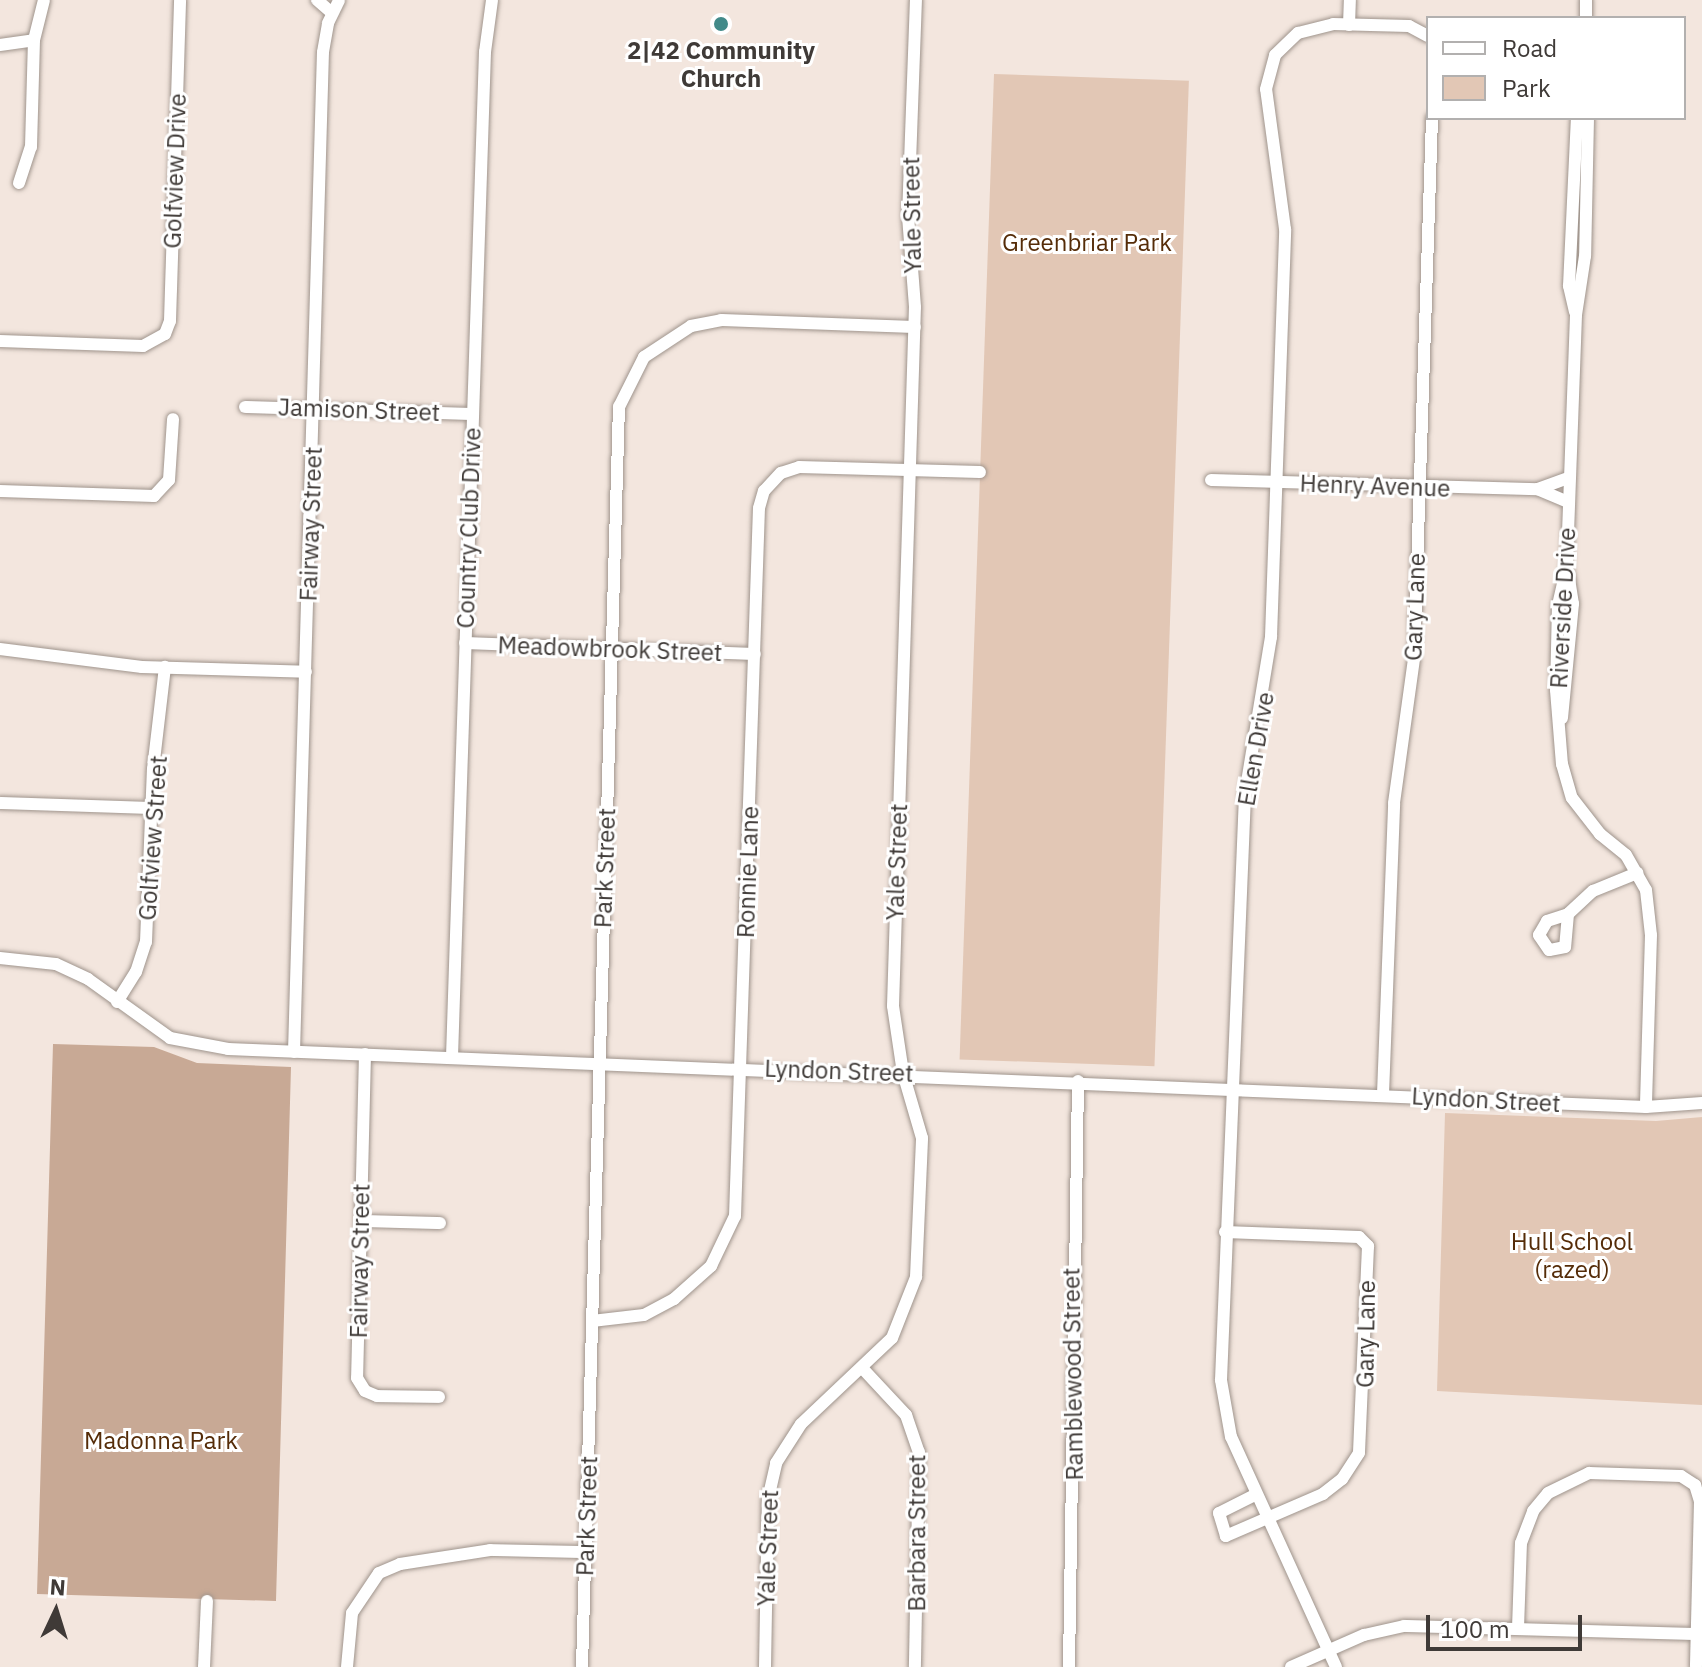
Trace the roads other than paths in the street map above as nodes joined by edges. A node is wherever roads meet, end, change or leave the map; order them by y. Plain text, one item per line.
1 (44, 0) edge
2 (180, 0) edge
3 (317, 0) edge
4 (339, 0) edge
5 (492, 0) edge
6 (916, 0) edge
7 (1350, 0) edge
8 (332, 13) junction
9 (1349, 25) junction
10 (1426, 35) edge
11 (34, 40) junction
12 (0, 45) edge
13 (1432, 120) edge
14 (1577, 120) edge
15 (1588, 120) edge
16 (19, 183) dead end
17 (1576, 315) junction
18 (915, 327) junction
19 (0, 341) edge
20 (245, 407) dead end
21 (315, 408) junction
22 (473, 414) junction
23 (173, 419) dead end
24 (910, 469) junction
25 (980, 472) dead end
26 (1569, 478) junction
27 (1211, 480) dead end
28 (1276, 482) junction
29 (1420, 488) junction
30 (1538, 489) junction
31 (0, 491) edge
32 (1568, 502) junction
33 (465, 643) junction
34 (612, 648) junction
35 (0, 649) edge
36 (755, 654) junction
37 (165, 667) junction
38 (306, 672) junction
39 (0, 803) edge
40 (152, 808) junction
41 (1637, 873) junction
42 (1568, 914) dead end
43 (0, 958) edge
44 (117, 1002) junction
45 (294, 1052) junction
46 (365, 1054) junction
47 (452, 1057) junction
48 (599, 1062) junction
49 (742, 1067) junction
50 (903, 1073) junction
51 (1078, 1081) junction
52 (1231, 1088) junction
53 (1383, 1094) junction
54 (1702, 1103) edge
55 (1646, 1107) junction
56 (361, 1221) junction
57 (440, 1223) dead end
58 (1225, 1232) junction
59 (592, 1321) junction
60 (864, 1370) junction
61 (439, 1397) dead end
62 (1257, 1494) junction
63 (1269, 1521) junction
64 (586, 1552) junction
65 (207, 1601) dead end
66 (1518, 1628) junction
67 (1697, 1634) junction
68 (1329, 1650) junction
69 (204, 1667) edge
70 (347, 1667) edge
71 (582, 1667) edge
72 (765, 1667) edge
73 (915, 1667) edge
74 (1069, 1667) edge
75 (1291, 1667) edge
76 (1336, 1667) edge
77 (1696, 1667) edge

1 - 11 street
2 - 19 street, Golfview Drive
3 - 8 street
4 - 8 street, Fairway Street
5 - 22 street, Country Club Drive
6 - 18 street, Yale Street
7 - 9 street
8 - 21 street, Fairway Street
9 - 10 street
9 - 28 street, Ellen Drive
11 - 12 street
11 - 16 street
13 - 29 street, Gary Lane
14 - 17 street, Riverside Drive
15 - 17 street, Riverside Drive
17 - 26 street, Riverside Drive
18 - 24 street, Yale Street
18 - 34 street, Park Street
20 - 21 street, Jamison Street
21 - 22 street, Jamison Street
21 - 38 street, Fairway Street
22 - 33 street, Country Club Drive
23 - 31 street
24 - 25 street
24 - 36 street, Ronnie Lane
24 - 50 street, Yale Street
26 - 30 street, Henry Avenue
26 - 32 street, Riverside Drive
27 - 28 street, Henry Avenue
28 - 29 street, Henry Avenue
28 - 52 street, Ellen Drive
29 - 30 street, Henry Avenue
29 - 53 street, Gary Lane
30 - 32 street, Henry Avenue
32 - 41 street, Riverside Drive
33 - 34 street, Meadowbrook Street
33 - 47 street, Country Club Drive
34 - 36 street, Meadowbrook Street
34 - 48 street, Park Street
35 - 37 street
36 - 49 street, Ronnie Lane
37 - 38 street
37 - 40 street, Golfview Street
38 - 45 street, Fairway Street
39 - 40 street
40 - 44 street, Golfview Street
41 - 42 street
41 - 55 street, Riverside Drive
43 - 44 street, Lyndon Street
44 - 45 street, Lyndon Street
45 - 46 street, Lyndon Street
46 - 47 street, Lyndon Street
46 - 56 street, Fairway Street
47 - 48 street, Lyndon Street
48 - 49 street, Lyndon Street
48 - 59 street, Park Street
49 - 50 street, Lyndon Street
49 - 59 street, Ronnie Lane
50 - 51 street, Lyndon Street
50 - 60 street, Yale Street
51 - 52 street, Lyndon Street
51 - 74 street, Ramblewood Street
52 - 53 street, Lyndon Street
52 - 58 street, Ellen Drive
53 - 55 street, Lyndon Street
54 - 55 street, Lyndon Street
56 - 57 street
56 - 61 street, Fairway Street
58 - 62 street, Ellen Drive
58 - 63 street, Gary Lane
59 - 64 street, Park Street
60 - 72 street, Yale Street
60 - 73 street, Barbara Street
62 - 63 street, Ellen Drive
62 - 63 street
63 - 68 street, Ellen Drive
64 - 70 street
64 - 71 street, Park Street
65 - 69 street
66 - 67 street
66 - 67 street
66 - 68 street
67 - 77 street
68 - 75 street
68 - 76 street, Ellen Drive

